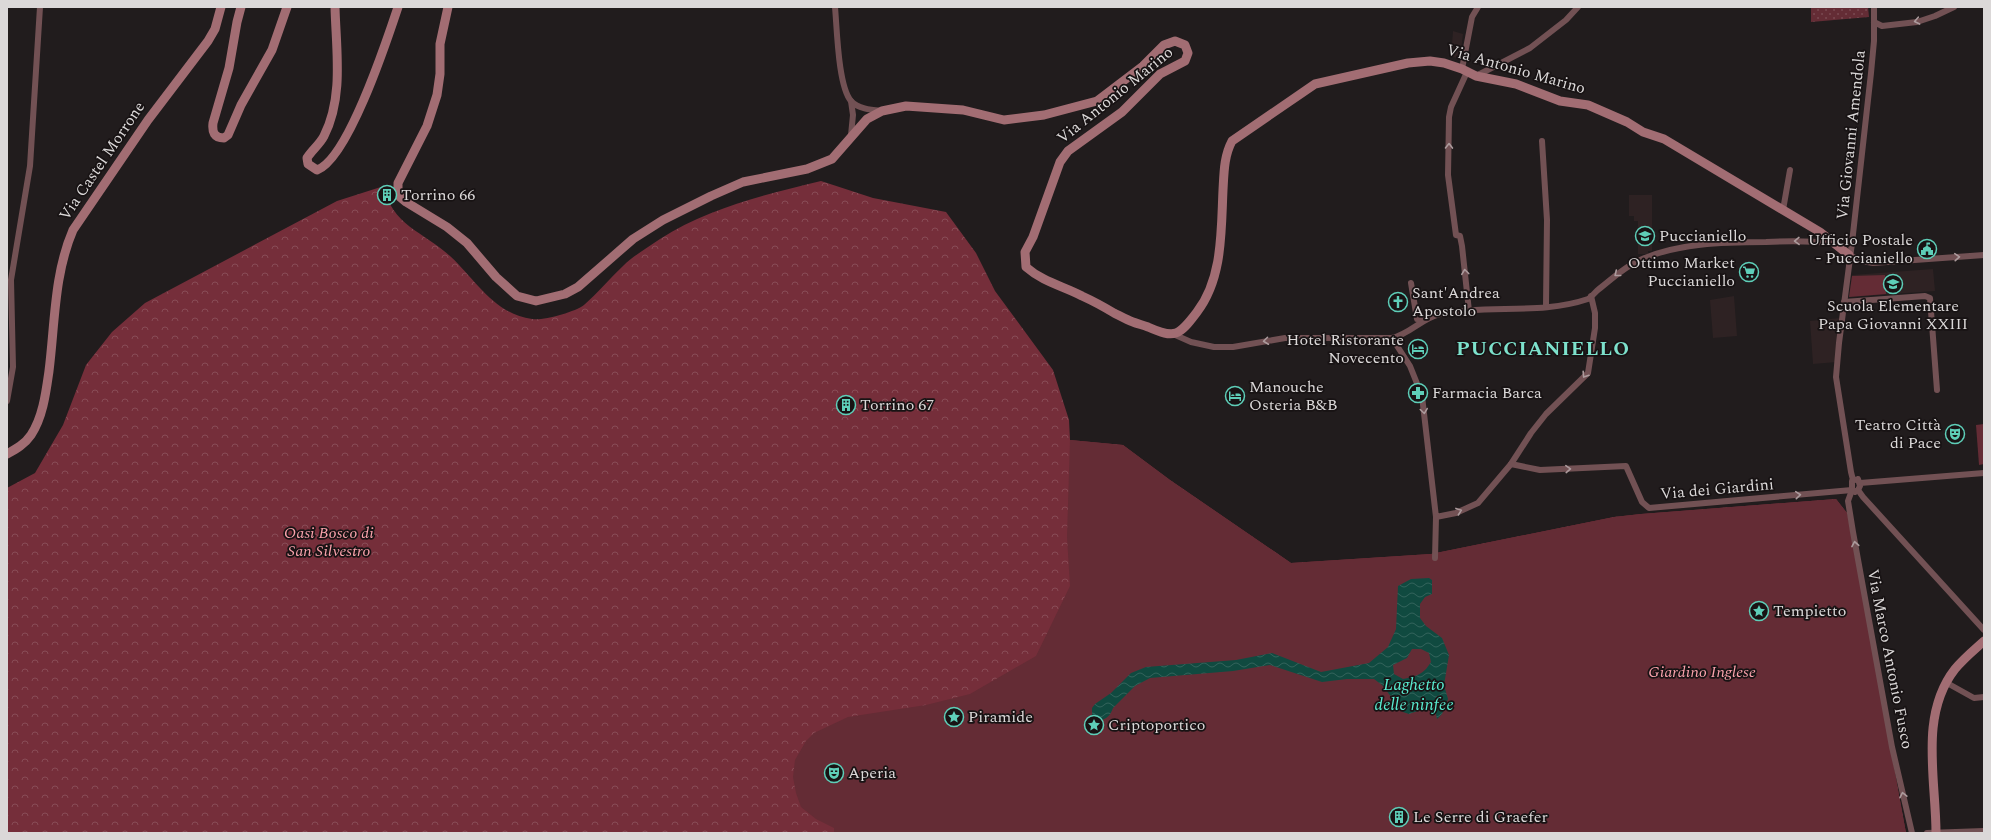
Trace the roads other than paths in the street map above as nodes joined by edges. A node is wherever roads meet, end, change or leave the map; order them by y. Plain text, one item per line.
1 (40, 7) edge
2 (221, 7) edge
3 (241, 7) edge
4 (287, 7) edge
5 (335, 7) edge
6 (398, 7) edge
7 (448, 7) edge
8 (835, 7) edge
9 (1478, 7) edge
10 (1578, 7) edge
11 (1874, 7) edge
12 (1954, 7) edge
13 (1874, 22) junction
14 (1468, 72) junction
15 (851, 101) junction
16 (882, 111) junction
17 (850, 140) junction
18 (1542, 142) dead end
19 (1790, 170) dead end
20 (1783, 210) junction
21 (1836, 243) junction
22 (1850, 255) junction
23 (1984, 255) edge
24 (1411, 283) dead end
25 (1592, 296) junction
26 (1844, 302) junction
27 (1546, 306) junction
28 (1469, 310) junction
29 (1432, 317) junction
30 (1173, 334) junction
31 (1392, 338) junction
32 (1937, 390) dead end
33 (7, 401) edge
34 (7, 454) edge
35 (1511, 464) junction
36 (1984, 473) edge
37 (1853, 480) junction
38 (1860, 483) junction
39 (1855, 490) junction
40 (1436, 517) junction
41 (1435, 558) dead end
42 (1984, 630) edge
43 (1984, 641) edge
44 (1947, 683) junction
45 (1984, 697) edge
46 (1984, 831) edge
47 (1912, 833) edge
48 (1933, 833) edge

1 - 33 street
2 - 34 street, Via Castel Morrone
3 - 4 street
5 - 6 street
7 - 17 street
8 - 15 street
9 - 14 street
10 - 14 street
11 - 13 street, Via Giovanni Amendola
12 -> 13 street
13 - 22 street, Via Giovanni Amendola
14 - 20 street, Via Antonio Marino
28 -> 14 street
14 - 30 street, Via Antonio Marino
15 - 16 street
15 - 17 street
16 - 17 street, Via Antonio Marino
16 - 30 street, Via Antonio Marino
18 - 27 street
19 - 20 street
20 - 21 street, Via Antonio Marino
21 - 22 street, Via Antonio Marino
21 -> 25 street
22 -> 23 street
22 - 26 street, Via Giovanni Amendola
24 - 29 street
25 - 27 street
25 -> 35 street
26 - 32 street
26 - 37 street, Via Giovanni Amendola
27 - 28 street
28 - 29 street
29 - 31 street
31 -> 30 street
31 -> 40 street
35 -> 39 street, Via dei Giardini
40 -> 35 street
36 - 38 street
37 - 38 street
37 - 39 street, Via Giovanni Amendola
38 - 39 street
39 - 42 street
47 -> 39 street, Via Marco Antonio Fusco
40 - 41 street
43 - 44 street
44 - 45 street
44 - 48 street
46 - 48 street

